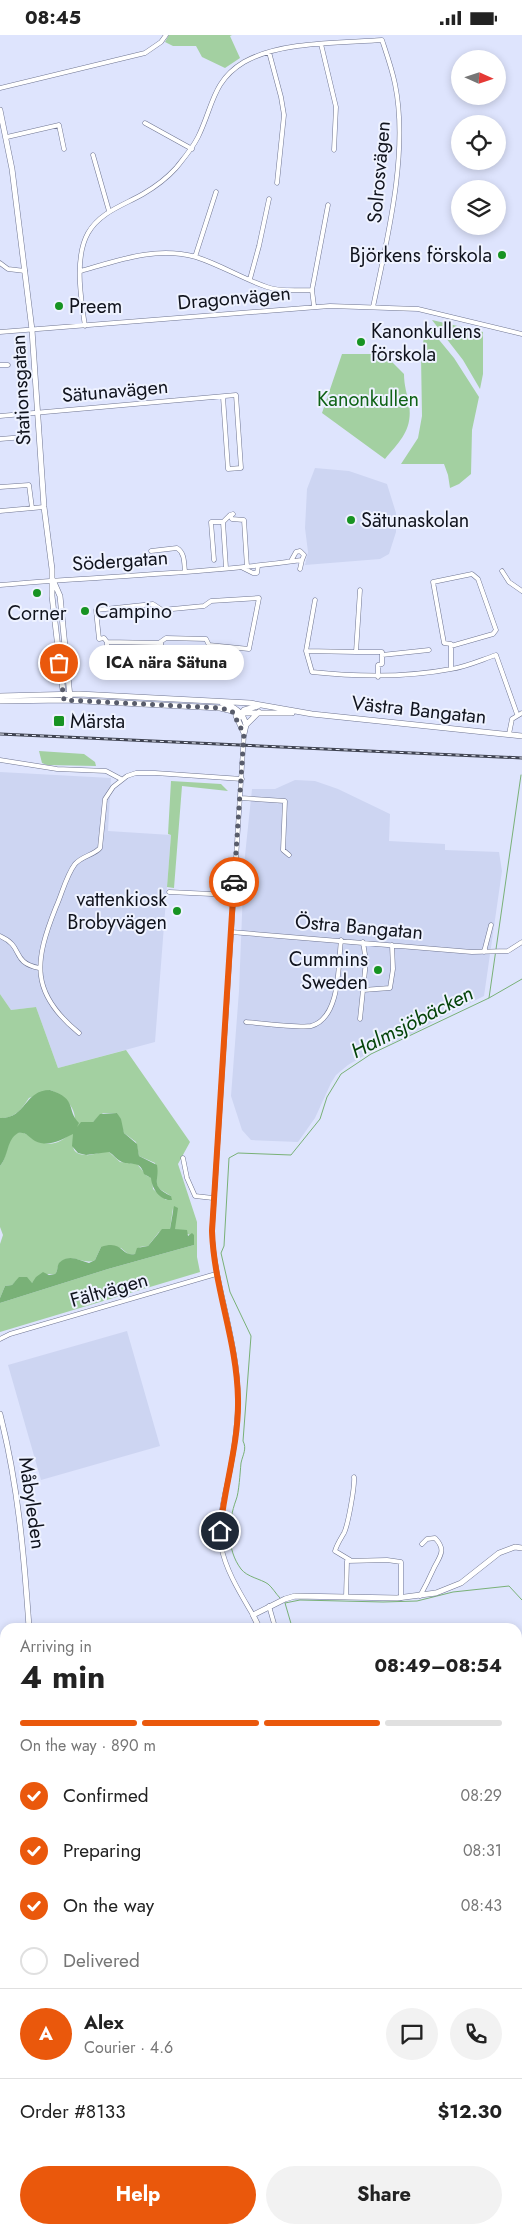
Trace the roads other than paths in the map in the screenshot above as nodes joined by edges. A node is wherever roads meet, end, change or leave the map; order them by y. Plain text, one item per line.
1 (166, 35) edge
2 (321, 44) junction
3 (269, 52) junction
4 (0, 88) edge
5 (0, 110) edge
6 (145, 123) dead end
7 (2, 126) edge
8 (6, 137) junction
9 (64, 149) dead end
10 (192, 149) junction
11 (334, 150) dead end
12 (93, 155) dead end
13 (277, 183) dead end
14 (216, 192) dead end
15 (269, 199) dead end
16 (328, 205) dead end
17 (109, 211) junction
18 (196, 257) junction
19 (0, 263) edge
20 (25, 271) junction
21 (81, 271) junction
22 (250, 279) junction
23 (312, 290) junction
24 (314, 306) junction
25 (373, 307) junction
26 (85, 326) junction
27 (32, 330) junction
28 (0, 332) edge
29 (522, 334) edge
30 (0, 365) edge
31 (8, 365) dead end
32 (223, 397) junction
33 (37, 412) junction
34 (0, 416) edge
35 (24, 437) dead end
36 (0, 439) edge
37 (0, 487) edge
38 (44, 507) junction
39 (32, 508) junction
40 (0, 511) edge
41 (223, 522) junction
42 (151, 551) dead end
43 (302, 559) junction
44 (214, 560) dead end
45 (291, 561) junction
46 (258, 566) junction
47 (241, 567) junction
48 (247, 567) junction
49 (226, 568) junction
50 (300, 569) dead end
51 (502, 571) dead end
52 (185, 572) junction
53 (53, 580) junction
54 (0, 585) edge
55 (360, 590) dead end
56 (522, 591) edge
57 (315, 600) dead end
58 (107, 642) junction
59 (160, 642) junction
60 (209, 645) junction
61 (452, 646) junction
62 (429, 650) dead end
63 (306, 651) junction
64 (356, 652) junction
65 (382, 655) junction
66 (107, 658) dead end
67 (163, 660) dead end
68 (451, 669) junction
69 (205, 673) dead end
70 (378, 677) junction
71 (0, 695) edge
72 (66, 697) junction
73 (0, 701) edge
74 (217, 701) junction
75 (261, 705) junction
76 (232, 711) junction
77 (260, 712) junction
78 (241, 713) junction
79 (312, 713) junction
80 (520, 714) edge
81 (238, 719) junction
82 (246, 725) junction
83 (244, 734) junction
84 (509, 734) junction
85 (522, 735) edge
86 (0, 760) edge
87 (121, 779) junction
88 (242, 779) junction
89 (241, 798) junction
90 (290, 855) dead end
91 (169, 892) dead end
92 (233, 895) junction
93 (491, 925) dead end
94 (231, 932) junction
95 (0, 935) edge
96 (341, 940) junction
97 (363, 942) junction
98 (522, 942) edge
99 (392, 945) junction
100 (484, 952) junction
101 (39, 968) junction
102 (363, 990) junction
103 (360, 1019) dead end
104 (246, 1022) dead end
105 (79, 1033) dead end
106 (184, 1158) dead end
107 (213, 1198) junction
108 (216, 1274) junction
109 (10, 1334) junction
110 (0, 1335) edge
111 (0, 1339) edge
112 (0, 1414) edge
113 (354, 1477) dead end
114 (422, 1544) dead end
115 (522, 1548) edge
116 (350, 1560) junction
117 (420, 1596) junction
118 (346, 1597) junction
119 (401, 1598) junction
120 (269, 1606) junction
121 (253, 1615) junction
122 (29, 1623) edge
123 (257, 1623) edge
124 (275, 1623) edge

1 - 4 street
2 - 3 street
2 - 11 street
2 - 25 street, Solrosvägen
3 - 10 street
3 - 13 street
5 - 7 street, Stationsgatan
6 - 10 street
7 - 8 street, Stationsgatan
8 - 9 street
8 - 20 street, Stationsgatan
10 - 17 street
12 - 17 street
14 - 18 street
15 - 22 street
16 - 23 street
17 - 21 street
18 - 21 street
18 - 22 street
19 - 20 street
20 - 27 street, Stationsgatan
21 - 26 street
22 - 23 street
23 - 24 street
24 - 25 street, Dragonvägen
24 - 26 street, Dragonvägen
25 - 29 street, Dragonvägen
26 - 27 street, Dragonvägen
27 - 28 street, Dragonvägen
27 - 33 street, Stationsgatan
30 - 31 street
32 - 32 street, Sätunavägen
32 - 33 street, Sätunavägen
33 - 34 street, Sätunavägen
33 - 38 street, Stationsgatan
35 - 36 street
37 - 39 street
38 - 39 street
38 - 53 street, Stationsgatan
39 - 40 street
41 - 44 street
41 - 48 street
41 - 49 street
42 - 52 street
43 - 45 street, Södergatan
43 - 45 street, Södergatan
43 - 50 street
45 - 46 street, Södergatan
46 - 47 street, Södergatan
46 - 48 street, Södergatan
47 - 48 street, Södergatan
47 - 49 street, Södergatan
49 - 52 street, Södergatan
51 - 56 street
52 - 53 street, Södergatan
53 - 54 street, Södergatan
53 - 72 street, Stationsgatan
55 - 64 street
57 - 63 street
58 - 59 street
58 - 60 street
58 - 66 street
59 - 60 street
59 - 67 street
60 - 69 street
61 - 61 street
61 - 68 street
62 - 65 street
63 - 64 street
63 - 70 street
64 - 65 street
65 - 70 street
68 - 70 street
68 - 80 street
71 - 72 street, Västra Bangatan
72 - 73 street, Västra Bangatan
72 - 74 street, Västra Bangatan
72 - 76 street, Västra Bangatan
74 - 75 street, Västra Bangatan
74 - 78 street, Västra Bangatan
75 - 78 street
75 - 79 street, Västra Bangatan
76 - 78 street
76 - 81 street
77 - 78 street, Västra Bangatan
77 - 79 street, Västra Bangatan
77 - 82 street
78 - 81 street
78 - 82 street
79 - 84 street, Västra Bangatan
80 - 84 street
81 - 83 street
82 - 83 street
83 - 88 street
84 - 85 street, Västra Bangatan
86 - 87 street
87 - 88 street
87 - 101 street
88 - 89 street
89 - 90 street
89 - 92 street
91 - 92 street
92 - 94 street
93 - 100 street
94 - 96 street, Östra Bangatan
94 - 107 street
95 - 101 street
96 - 97 street, Östra Bangatan
96 - 104 street
97 - 99 street, Östra Bangatan
97 - 102 street
98 - 100 street, Östra Bangatan
99 - 100 street, Östra Bangatan
99 - 102 street
101 - 105 street
102 - 103 street
106 - 107 street
107 - 108 street
108 - 109 street, Fältvägen
108 - 121 street
109 - 110 street, Fältvägen
109 - 111 street, Fältvägen
112 - 122 street, Måbyleden
113 - 116 street
114 - 117 street
115 - 117 street
116 - 118 street
116 - 119 street
117 - 119 street
118 - 119 street
118 - 120 street
120 - 121 street
120 - 124 street
121 - 123 street

